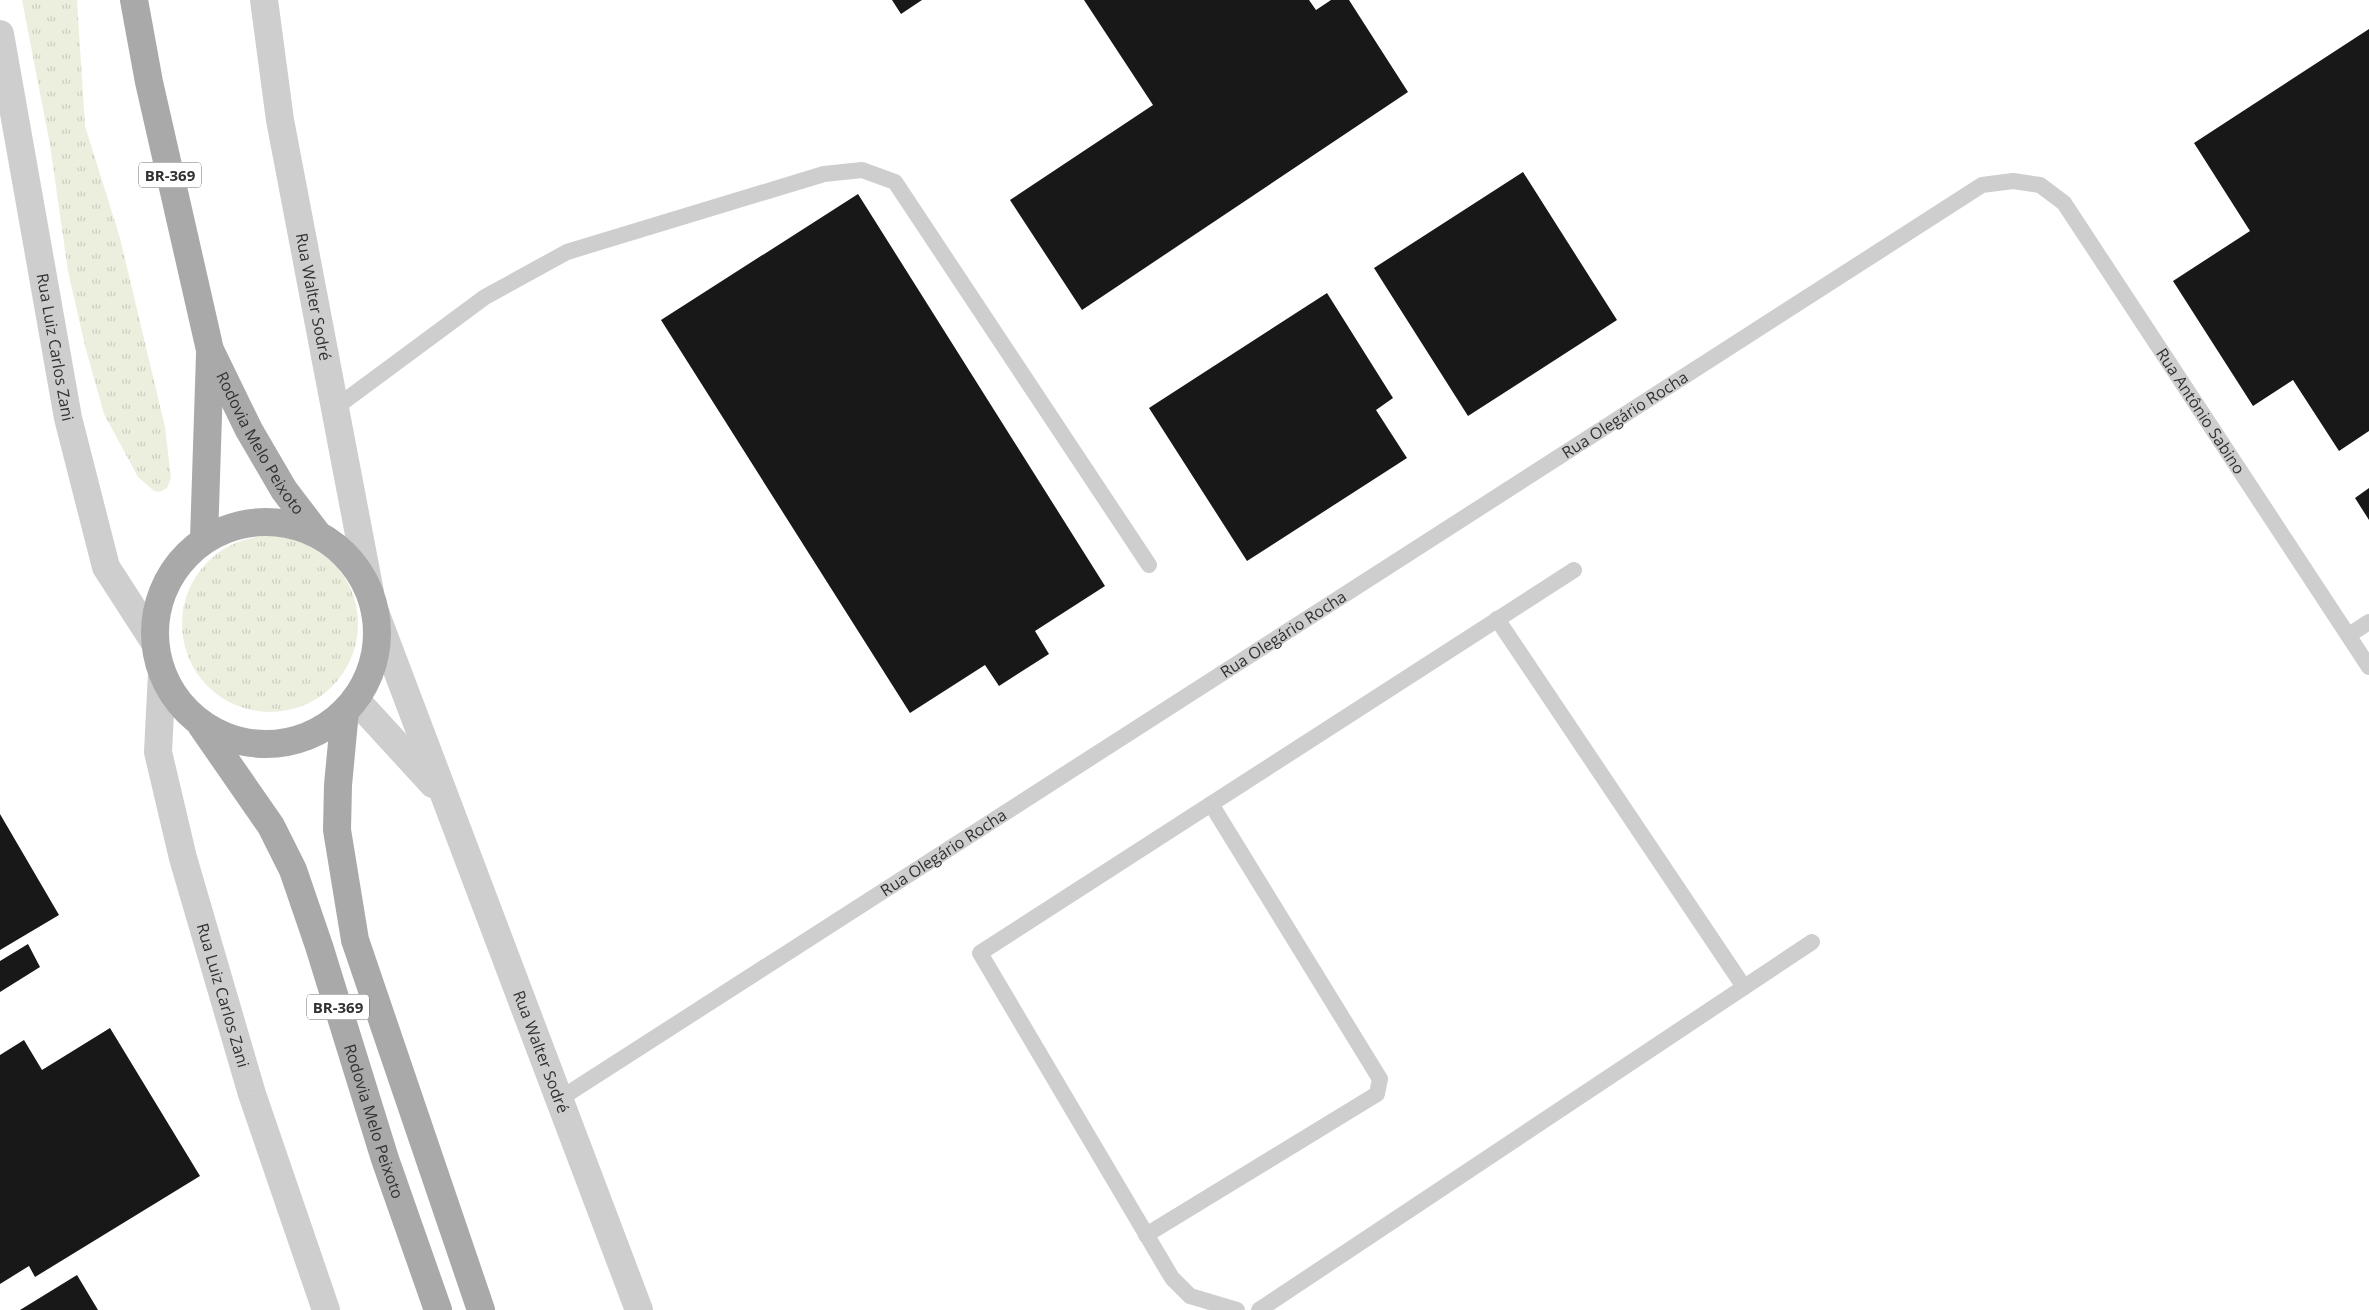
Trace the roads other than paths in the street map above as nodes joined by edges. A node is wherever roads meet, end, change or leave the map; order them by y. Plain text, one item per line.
1 (134, 0) edge
2 (264, 0) edge
3 (0, 34) edge
4 (2013, 181) joint
5 (210, 350) junction
6 (335, 408) junction
7 (316, 532) junction
8 (204, 539) junction
9 (1149, 565) dead end
10 (1574, 570) dead end
11 (372, 602) junction
12 (1497, 619) junction
13 (2369, 622) edge
14 (2349, 635) junction
15 (155, 643) junction
16 (2369, 668) edge
17 (162, 673) junction
18 (350, 705) junction
19 (199, 722) junction
20 (442, 794) junction
21 (1211, 804) junction
22 (1812, 942) dead end
23 (1744, 987) junction
24 (558, 1100) junction
25 (1146, 1235) junction
26 (326, 1310) edge
27 (438, 1310) edge
28 (481, 1310) edge
29 (639, 1310) edge
30 (1237, 1310) edge
31 (1259, 1310) edge

1 - 5 main road, Rodovia Melo Peixoto / BR-369
2 - 6 street, Rua Walter Sodré
3 - 15 street, Rua Luiz Carlos Zani
4 - 14 lane, Rua Antônio Sabino
4 - 24 lane, Rua Olegário Rocha
5 - 7 main road, Rodovia Melo Peixoto / BR-369
5 - 8 main road, Rodovia Melo Peixoto / BR-369
6 - 9 lane
6 - 11 street, Rua Walter Sodré
7 - 8 main road
7 - 11 main road
8 - 15 main road
10 - 12 lane
11 - 18 main road
11 - 20 street, Rua Walter Sodré
12 - 21 lane
12 - 23 lane
13 - 14 lane
14 - 16 lane, Rua Antônio Sabino
15 - 17 main road
17 - 19 main road
17 - 26 street, Rua Luiz Carlos Zani
18 - 19 main road
18 - 20 street, Rua Walter Sodré
18 - 28 main road, BR-369
19 - 27 main road, Rodovia Melo Peixoto / BR-369
20 - 24 street, Rua Walter Sodré
21 - 25 lane
21 - 25 lane
22 - 23 lane
23 - 31 lane
24 - 29 street, Rua Walter Sodré
25 - 30 lane

